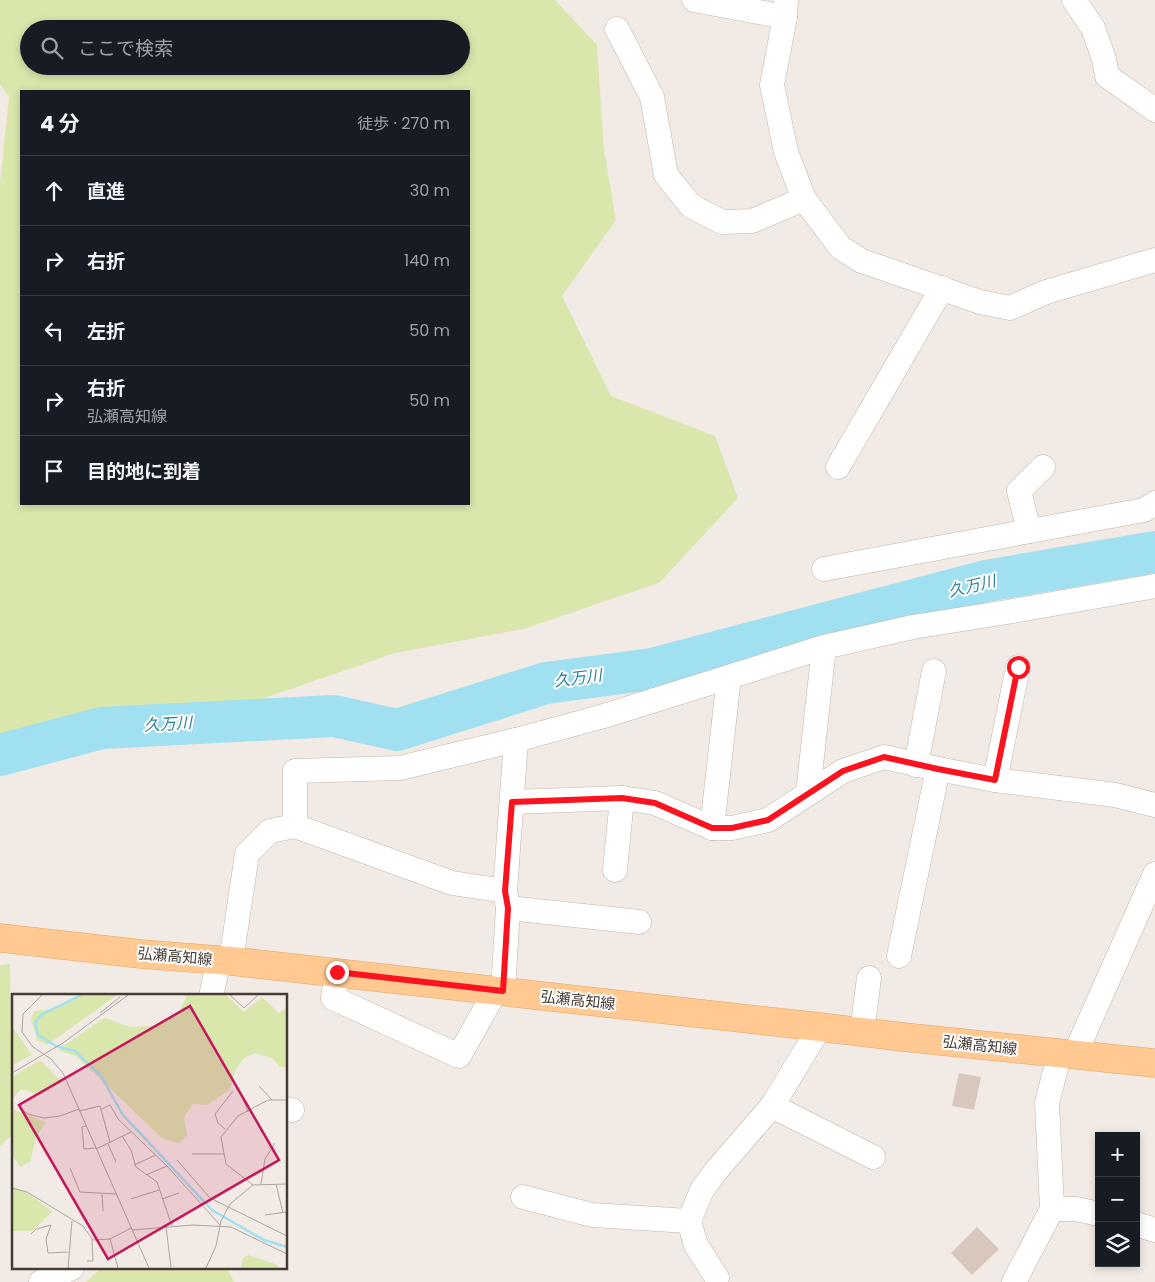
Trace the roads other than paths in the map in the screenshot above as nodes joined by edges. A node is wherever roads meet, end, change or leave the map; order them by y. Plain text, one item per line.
1 (694, 0) edge
2 (1074, 0) edge
3 (785, 8) edge
4 (617, 29) dead end
5 (1155, 110) edge
6 (804, 199) junction
7 (1155, 260) edge
8 (942, 288) junction
9 (838, 467) dead end
10 (1043, 467) dead end
11 (1155, 503) edge
12 (1029, 531) junction
13 (824, 569) dead end
14 (1155, 586) edge
15 (824, 647) junction
16 (1018, 667) dead end
17 (934, 672) dead end
18 (729, 677) junction
19 (516, 740) junction
20 (927, 767) junction
21 (995, 780) junction
22 (808, 793) junction
23 (622, 798) junction
24 (512, 802) junction
25 (1155, 806) edge
26 (295, 826) junction
27 (712, 828) junction
28 (615, 870) dead end
29 (1155, 874) edge
30 (506, 900) junction
31 (639, 922) dead end
32 (0, 938) edge
33 (899, 956) dead end
34 (225, 960) junction
35 (337, 972) junction
36 (869, 978) dead end
37 (500, 991) junction
38 (212, 994) edge
39 (820, 1027) junction
40 (862, 1032) junction
41 (1068, 1053) junction
42 (1155, 1063) edge
43 (772, 1106) junction
44 (873, 1157) dead end
45 (523, 1197) dead end
46 (1052, 1209) junction
47 (1095, 1213) edge
48 (689, 1221) junction
49 (1140, 1225) edge
50 (1155, 1230) edge
51 (68, 1270) edge
52 (717, 1278) dead end
53 (41, 1282) edge
54 (1014, 1282) edge

1 - 3 street
2 - 5 street
3 - 6 street
4 - 6 street
6 - 8 street
7 - 8 street
8 - 9 street
10 - 12 street
11 - 12 street
12 - 13 street
14 - 15 street
15 - 18 street
15 - 22 street
16 - 21 street
17 - 20 street
18 - 19 street
18 - 27 street
19 - 24 street
19 - 26 street
20 - 21 street
20 - 22 street
20 - 33 street
21 - 25 street
22 - 27 street
23 - 24 street
23 - 27 street
23 - 28 street
24 - 30 street
26 - 30 street
26 - 34 street
29 - 41 street
30 - 31 street
30 - 37 street
32 - 34 main road, 弘瀬高知線
34 - 35 main road, 弘瀬高知線
34 - 38 street
35 - 37 main road, 弘瀬高知線
35 - 37 street
36 - 40 street
37 - 39 main road, 弘瀬高知線
39 - 40 main road, 弘瀬高知線
39 - 43 street
40 - 41 main road, 弘瀬高知線
41 - 42 main road, 弘瀬高知線
41 - 46 street
43 - 44 street
43 - 48 street
45 - 48 street
46 - 47 street
46 - 54 street
48 - 52 street
49 - 50 street
51 - 53 street

